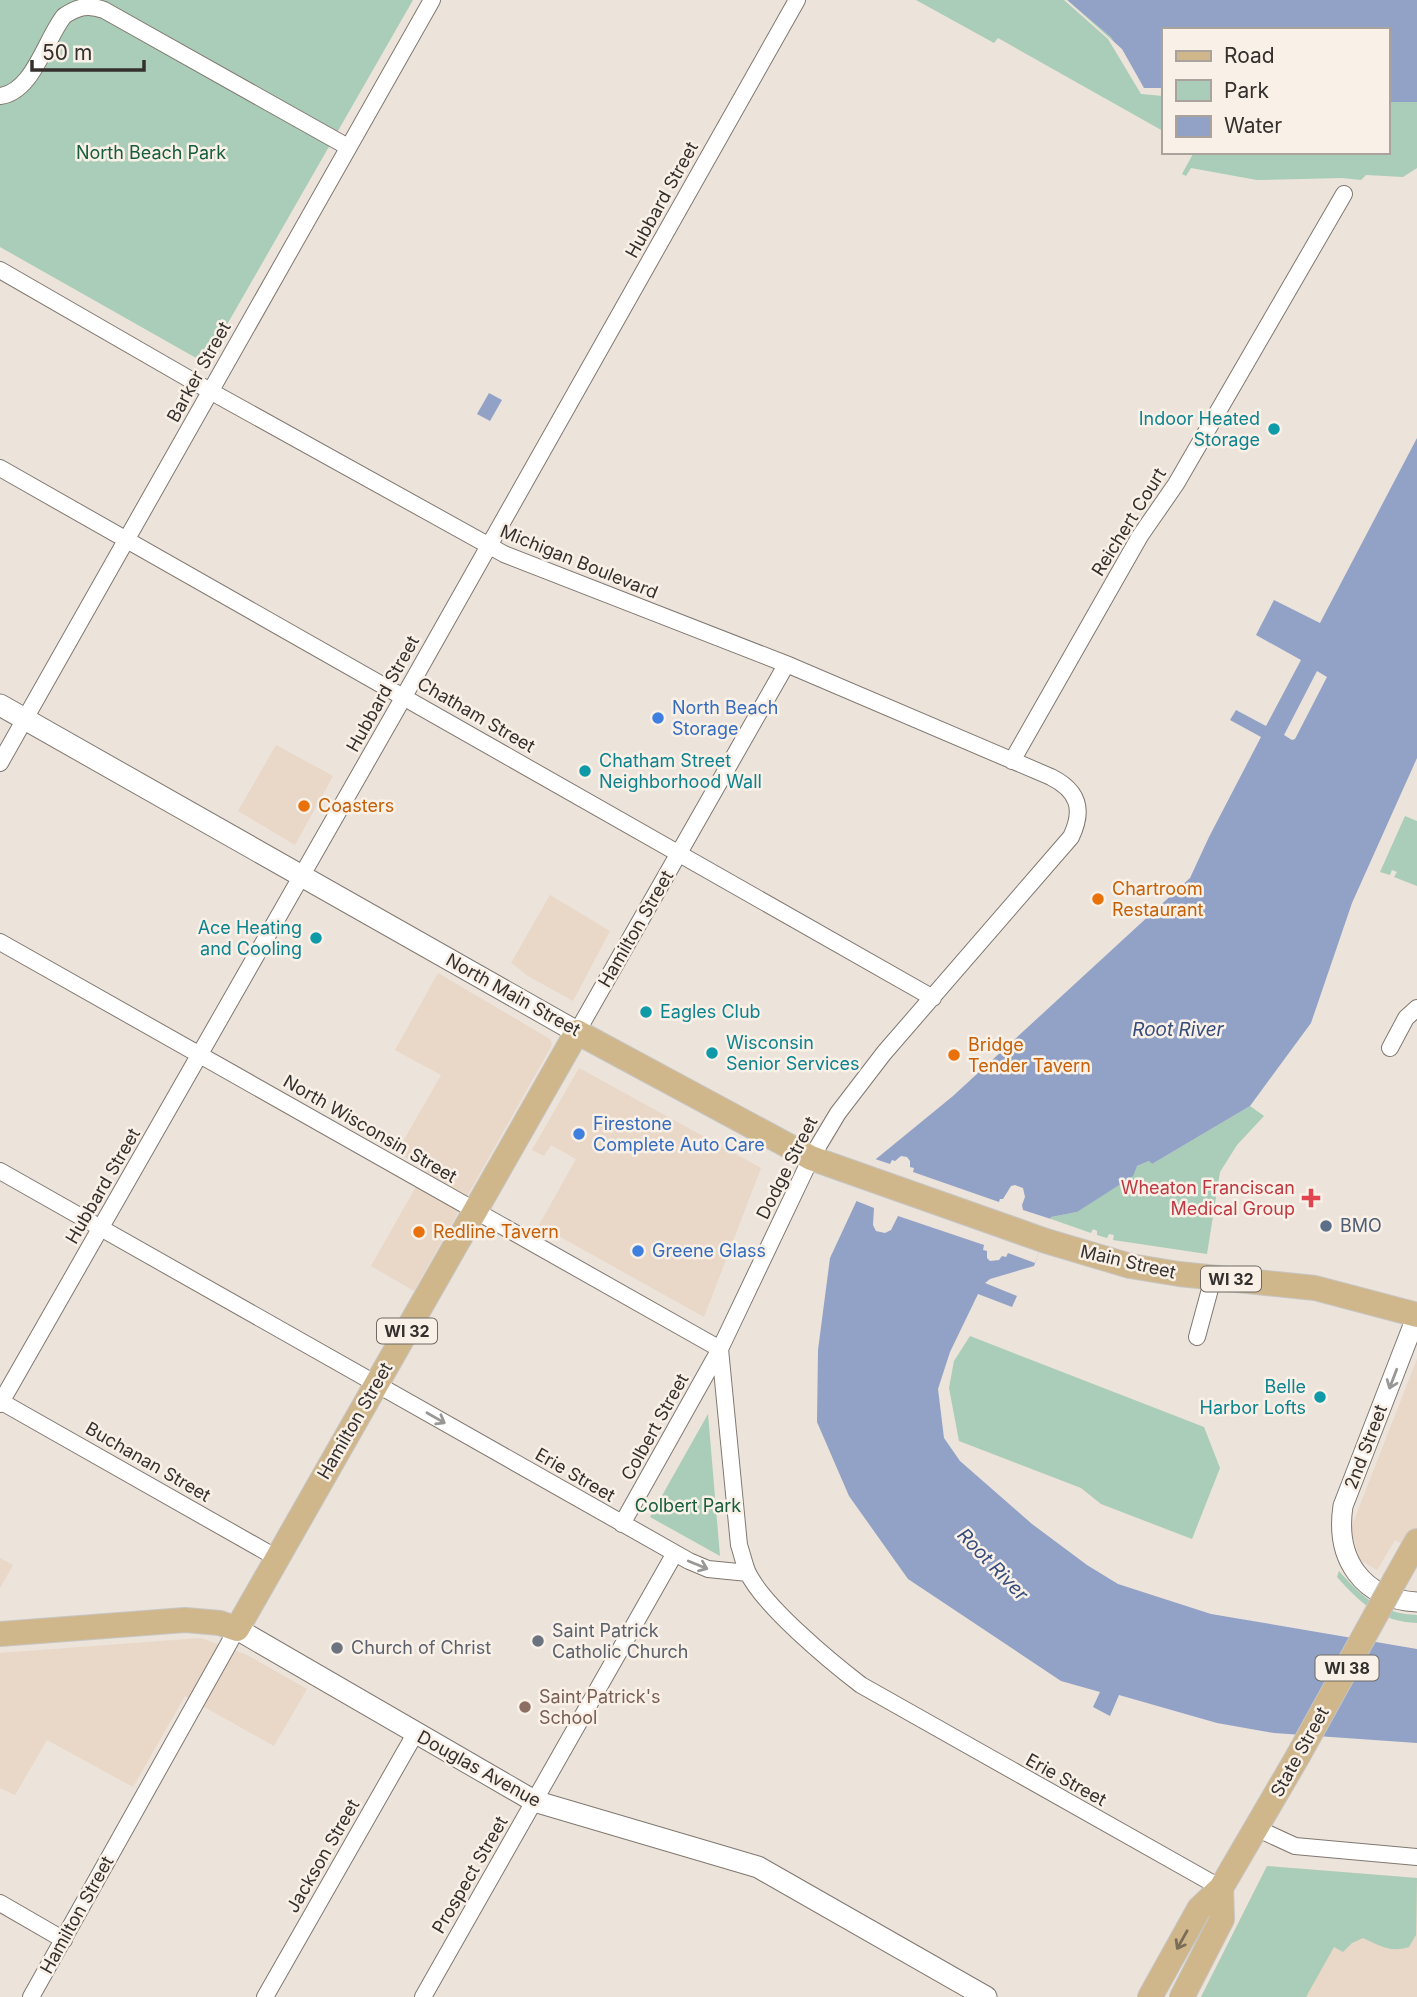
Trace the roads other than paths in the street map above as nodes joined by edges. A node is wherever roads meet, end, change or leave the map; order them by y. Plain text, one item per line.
1 (432, 0) edge
2 (797, 0) edge
3 (0, 96) edge
4 (348, 148) junction
5 (1344, 194) dead end
6 (0, 270) edge
7 (211, 391) junction
8 (0, 468) edge
9 (126, 540) junction
10 (488, 546) junction
11 (786, 665) junction
12 (404, 696) junction
13 (0, 705) edge
14 (24, 719) junction
15 (1012, 761) junction
16 (0, 763) edge
17 (1078, 813) joint
18 (679, 852) junction
19 (302, 876) junction
20 (0, 942) edge
21 (933, 998) junction
22 (1417, 1008) edge
23 (577, 1032) junction
24 (1390, 1048) dead end
25 (200, 1055) junction
26 (811, 1158) junction
27 (0, 1171) edge
28 (475, 1211) junction
29 (102, 1229) junction
30 (1046, 1241) joint
31 (1213, 1278) junction
32 (1417, 1315) edge
33 (1197, 1338) dead end
34 (720, 1349) junction
35 (376, 1384) junction
36 (0, 1402) edge
37 (622, 1524) junction
38 (675, 1553) junction
39 (277, 1558) junction
40 (1409, 1562) edge
41 (748, 1573) junction
42 (1417, 1602) edge
43 (237, 1629) junction
44 (0, 1634) edge
45 (415, 1734) junction
46 (534, 1801) junction
47 (1258, 1829) junction
48 (1417, 1857) edge
49 (1221, 1888) junction
50 (0, 1903) edge
51 (64, 1940) junction
52 (31, 1997) edge
53 (265, 1997) edge
54 (424, 1997) edge
55 (986, 1997) edge
56 (1150, 1997) edge
57 (1182, 1997) edge

1 - 4 street, Barker Street
2 - 10 street, Hubbard Street
3 - 4 street
4 - 7 street, Barker Street
5 - 15 street, Reichert Court
6 - 7 street, Michigan Boulevard
7 - 9 street, Barker Street
7 - 10 street, Michigan Boulevard
8 - 9 street, Chatham Street
9 - 12 street, Chatham Street
9 - 14 street, Barker Street
10 - 11 street, Michigan Boulevard
10 - 12 street, Hubbard Street
11 - 15 street, Michigan Boulevard
11 - 18 street, Hamilton Street
12 - 18 street, Chatham Street
12 - 19 street, Hubbard Street
13 - 14 main road, North Main Street
14 - 16 street, Barker Street
14 - 19 main road, North Main Street
15 - 17 street, Michigan Boulevard
17 - 21 street, Dodge Street
18 - 21 street, Chatham Street
18 - 23 street, Hamilton Street
19 - 23 main road, North Main Street
19 - 25 street, Hubbard Street
20 - 25 street, North Wisconsin Street
21 - 26 street, Dodge Street
22 - 24 street
23 - 26 main road, North Main Street / WI 32
23 - 28 main road, Hamilton Street / WI 32
25 - 28 street, North Wisconsin Street
25 - 29 street, Hubbard Street
26 - 30 main road, North Main Street / WI 32
26 - 34 street, Dodge Street
27 - 29 street, Erie Street
28 - 34 street, North Wisconsin Street
28 - 35 main road, Hamilton Street / WI 32
29 - 35 street, Erie Street
29 - 36 street, Hubbard Street
30 - 31 main road, Main Street / WI 32
31 - 32 main road, Main Street / WI 32
31 - 33 street
32 -> 42 street, 2nd Street
34 - 37 street, Colbert Street
34 - 41 street
35 -> 37 street, Erie Street
35 - 39 main road, Hamilton Street / WI 32
36 - 39 street, Buchanan Street
37 - 38 street, Erie Street
38 -> 41 street, Erie Street
38 - 46 street, Prospect Street
39 - 43 main road, Hamilton Street / WI 32
40 - 47 main road, State Street / WI 38, bridge
41 - 49 street, Erie Street
43 - 44 main road, Douglas Avenue
43 - 45 main road, Douglas Avenue
43 - 51 street, Hamilton Street
45 - 46 main road, Douglas Avenue
45 - 53 street, Jackson Street
46 - 54 street, Prospect Street
46 - 55 main road, Douglas Avenue
47 - 48 street
47 - 49 main road, State Street / WI 38
49 -> 56 main road, State Street / WI 38
49 - 57 main road
50 - 51 street
51 - 52 street, Hamilton Street

